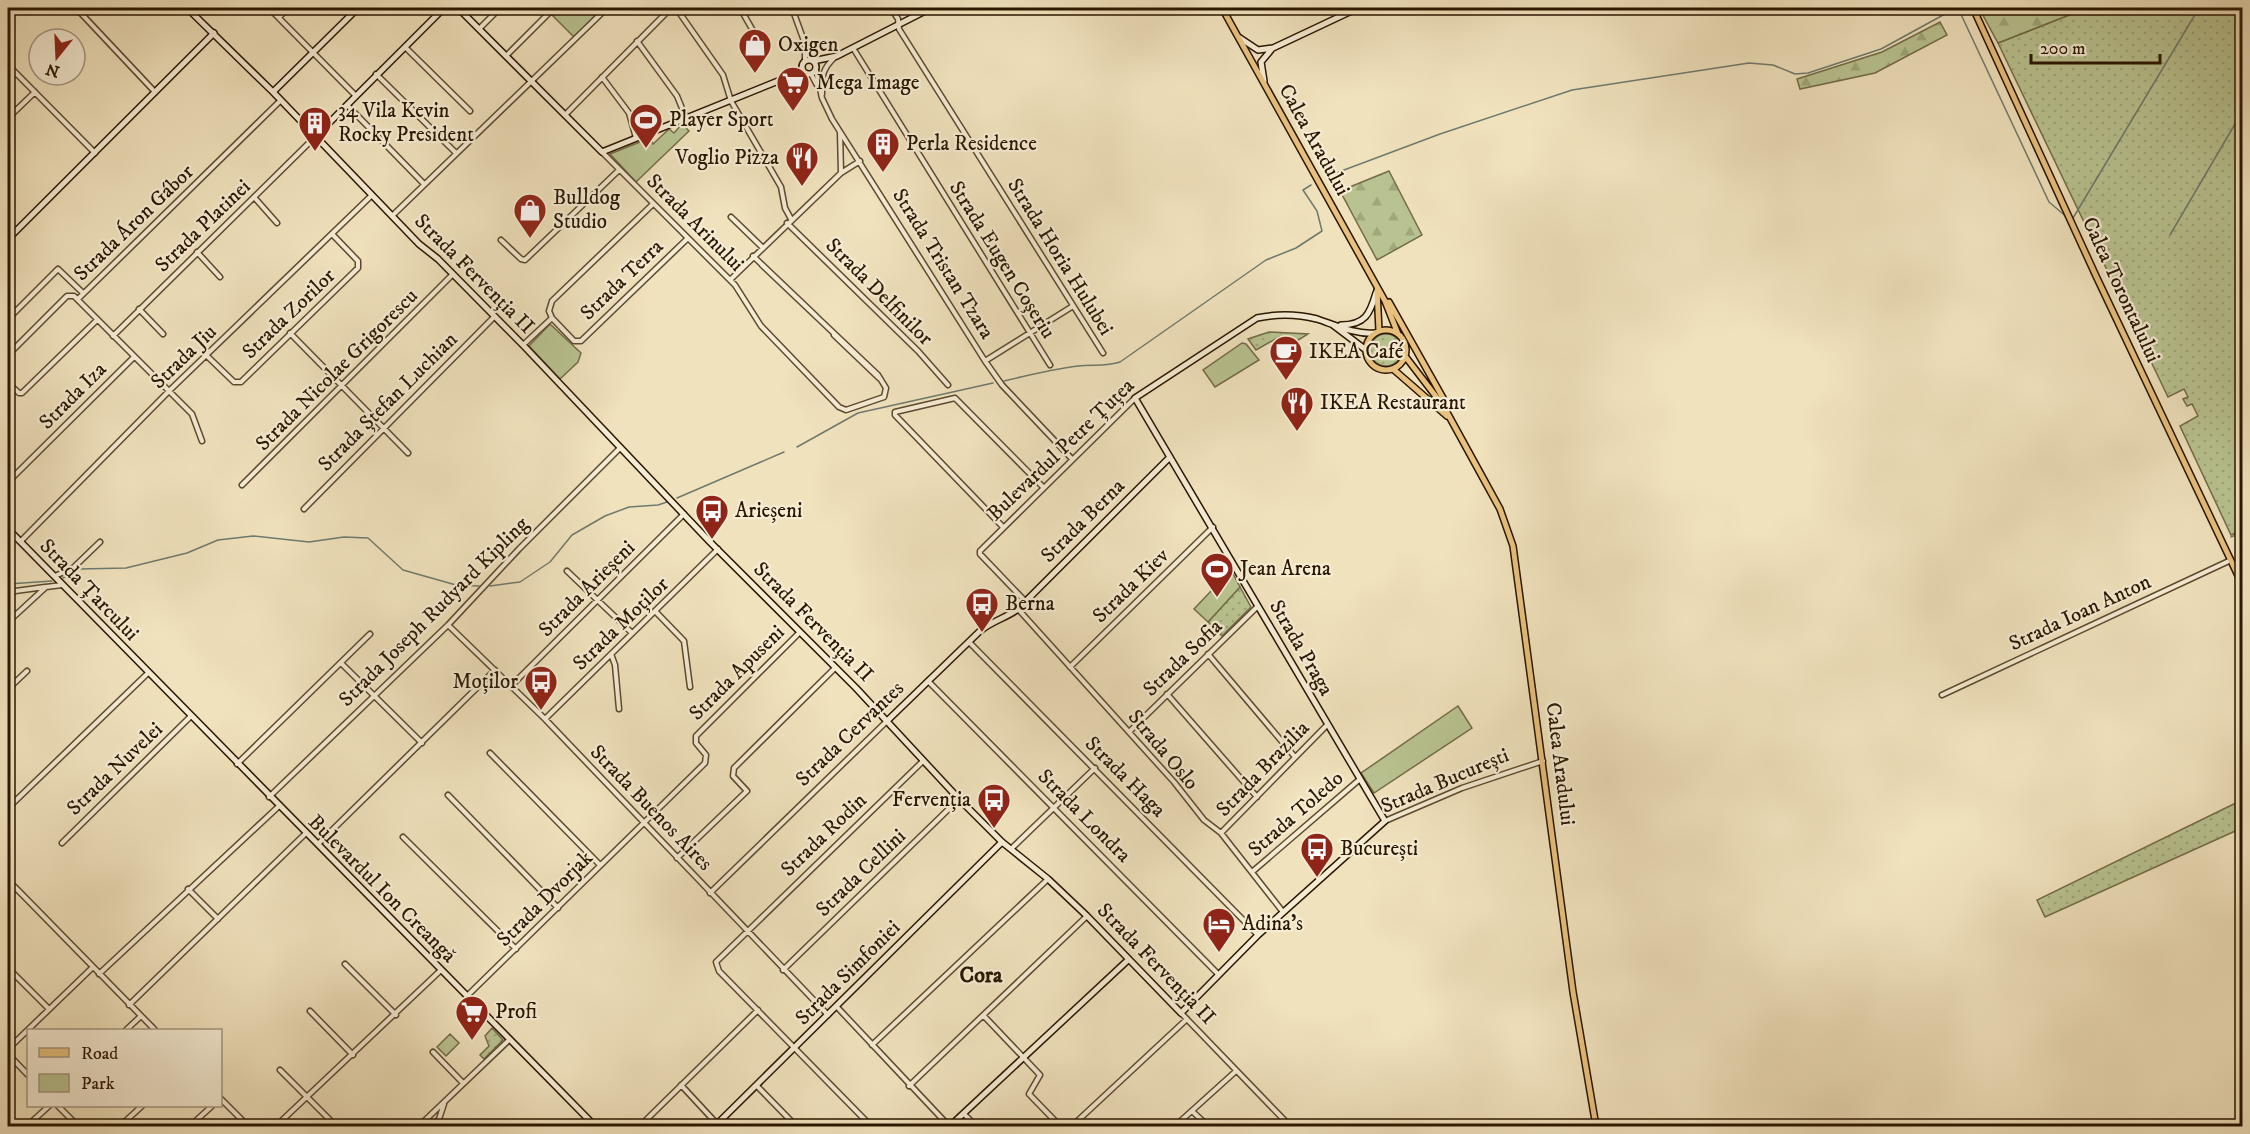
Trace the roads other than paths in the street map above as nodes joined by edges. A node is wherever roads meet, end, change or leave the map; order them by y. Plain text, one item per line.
1 (76, 8) edge
2 (187, 8) edge
3 (269, 8) edge
4 (290, 8) edge
5 (358, 8) edge
6 (444, 8) edge
7 (458, 8) edge
8 (500, 8) edge
9 (607, 8) edge
10 (674, 8) edge
11 (740, 8) edge
12 (792, 8) edge
13 (891, 8) edge
14 (931, 8) edge
15 (1222, 8) edge
16 (1358, 8) edge
17 (1973, 8) edge
18 (549, 13) dead end
19 (279, 18) junction
20 (898, 24) junction
21 (479, 29) junction
22 (214, 33) junction
23 (1238, 37) junction
24 (637, 41) junction
25 (760, 43) dead end
26 (805, 43) junction
27 (404, 47) junction
28 (853, 48) junction
29 (1273, 48) junction
30 (312, 54) junction
31 (506, 56) junction
32 (837, 56) junction
33 (8, 65) edge
34 (810, 66) junction
35 (376, 74) junction
36 (602, 77) junction
37 (531, 82) junction
38 (1264, 83) junction
39 (35, 92) junction
40 (155, 92) junction
41 (273, 92) junction
42 (355, 95) junction
43 (822, 98) junction
44 (280, 101) junction
45 (731, 101) junction
46 (346, 104) junction
47 (470, 111) dead end
48 (565, 115) junction
49 (8, 118) edge
50 (686, 119) junction
51 (841, 132) junction
52 (315, 137) junction
53 (636, 138) junction
54 (95, 153) junction
55 (456, 153) junction
56 (602, 153) junction
57 (860, 161) junction
58 (619, 170) junction
59 (841, 173) junction
60 (424, 183) junction
61 (371, 196) junction
62 (254, 197) junction
63 (652, 205) junction
64 (392, 216) junction
65 (731, 217) dead end
66 (791, 219) junction
67 (277, 223) dead end
68 (787, 223) junction
69 (333, 235) junction
70 (8, 239) edge
71 (687, 239) junction
72 (501, 240) dead end
73 (762, 247) junction
74 (197, 252) junction
75 (753, 256) junction
76 (453, 275) junction
77 (220, 277) dead end
78 (730, 280) junction
79 (1377, 289) junction
80 (83, 293) junction
81 (78, 299) junction
82 (1073, 306) junction
83 (139, 309) junction
84 (494, 317) junction
85 (552, 318) junction
86 (8, 319) edge
87 (97, 320) junction
88 (1331, 324) junction
89 (1377, 332) junction
90 (290, 333) junction
91 (1028, 333) junction
92 (163, 334) dead end
93 (1398, 334) junction
94 (113, 336) junction
95 (523, 345) junction
96 (1366, 350) junction
97 (1103, 353) dead end
98 (8, 355) edge
99 (207, 356) junction
100 (1405, 356) junction
101 (134, 357) junction
102 (985, 361) junction
103 (1050, 365) dead end
104 (1393, 369) junction
105 (8, 383) edge
106 (948, 385) dead end
107 (342, 386) junction
108 (169, 391) junction
109 (1135, 398) junction
110 (1450, 419) junction
111 (384, 429) junction
112 (202, 441) dead end
113 (620, 448) junction
114 (408, 453) dead end
115 (1170, 457) junction
116 (1072, 459) junction
117 (8, 482) edge
118 (242, 485) dead end
119 (1043, 488) junction
120 (304, 509) dead end
121 (684, 514) junction
122 (1003, 527) junction
123 (1213, 527) junction
124 (8, 530) edge
125 (20, 542) junction
126 (100, 542) dead end
127 (718, 549) junction
128 (2231, 560) junction
129 (567, 571) dead end
130 (55, 576) junction
131 (2242, 584) edge
132 (63, 585) junction
133 (46, 587) junction
134 (8, 592) edge
135 (598, 599) junction
136 (1025, 602) junction
137 (1257, 607) junction
138 (1018, 609) junction
139 (655, 611) junction
140 (8, 622) edge
141 (448, 625) junction
142 (800, 632) junction
143 (632, 633) junction
144 (370, 634) dead end
145 (969, 642) junction
146 (611, 654) junction
147 (1208, 654) junction
148 (341, 663) junction
149 (836, 667) junction
150 (1070, 667) junction
151 (495, 670) junction
152 (27, 671) dead end
153 (147, 674) junction
154 (928, 681) junction
155 (511, 686) junction
156 (690, 687) dead end
157 (8, 689) edge
158 (1167, 694) junction
159 (373, 695) junction
160 (1942, 695) dead end
161 (619, 710) dead end
162 (190, 717) junction
163 (545, 719) junction
164 (888, 721) junction
165 (1327, 725) junction
166 (1129, 732) junction
167 (696, 736) joint
168 (422, 743) junction
169 (490, 753) dead end
170 (1295, 757) junction
171 (923, 761) junction
172 (1544, 761) junction
173 (237, 765) junction
174 (1095, 768) junction
175 (1360, 779) junction
176 (448, 795) dead end
177 (268, 797) junction
178 (1257, 797) junction
179 (959, 799) junction
180 (278, 807) junction
181 (1054, 807) junction
182 (8, 808) edge
183 (1385, 821) junction
184 (644, 822) junction
185 (1221, 833) junction
186 (305, 834) junction
187 (403, 837) dead end
188 (1002, 842) junction
189 (62, 843) dead end
190 (316, 846) junction
191 (1012, 848) junction
192 (677, 858) junction
193 (600, 865) junction
194 (1252, 872) junction
195 (1048, 879) junction
196 (8, 880) edge
197 (188, 889) junction
198 (710, 893) junction
199 (558, 908) junction
200 (1283, 912) junction
201 (1087, 916) junction
202 (218, 919) junction
203 (746, 931) junction
204 (1258, 935) junction
205 (516, 950) junction
206 (1128, 960) junction
207 (345, 964) dead end
208 (93, 967) junction
209 (8, 968) edge
210 (441, 970) junction
211 (783, 970) junction
212 (99, 974) junction
213 (1218, 974) junction
214 (467, 997) junction
215 (129, 1005) junction
216 (837, 1007) junction
217 (49, 1009) junction
218 (758, 1010) junction
219 (310, 1011) dead end
220 (1181, 1013) junction
221 (396, 1015) junction
222 (141, 1016) junction
223 (828, 1016) junction
224 (984, 1016) junction
225 (1187, 1019) junction
226 (28, 1029) edge
227 (127, 1029) edge
228 (154, 1029) edge
229 (27, 1030) edge
230 (509, 1040) junction
231 (872, 1045) junction
232 (795, 1048) junction
233 (8, 1049) edge
234 (433, 1052) dead end
235 (8, 1054) edge
236 (353, 1055) junction
237 (1023, 1056) junction
238 (280, 1070) dead end
239 (1236, 1071) junction
240 (27, 1074) edge
241 (463, 1083) junction
242 (681, 1085) junction
243 (757, 1086) junction
244 (909, 1086) junction
245 (308, 1098) junction
246 (222, 1100) edge
247 (444, 1102) junction
248 (48, 1107) edge
249 (59, 1107) edge
250 (141, 1107) edge
251 (211, 1107) edge
252 (1192, 1111) junction
253 (964, 1114) junction
254 (330, 1120) dead end
255 (644, 1122) dead end
256 (27, 1126) edge
257 (78, 1126) edge
258 (120, 1126) edge
259 (190, 1126) edge
260 (248, 1126) edge
261 (276, 1126) edge
262 (419, 1126) edge
263 (432, 1126) edge
264 (595, 1126) edge
265 (717, 1126) edge
266 (796, 1126) edge
267 (872, 1126) edge
268 (949, 1126) edge
269 (976, 1126) edge
270 (1060, 1126) edge
271 (1072, 1126) edge
272 (1175, 1126) edge
273 (1208, 1126) edge
274 (1290, 1126) edge
275 (1596, 1126) edge

1 - 40 street
2 - 22 street, Strada Fervenția II
3 - 19 street
4 - 19 street
5 - 30 street
6 - 27 street
7 - 21 street, Strada Arinului
8 - 21 street
9 - 37 street
10 - 24 street
10 - 45 street
11 - 25 street
12 - 26 street, Strada Tristan Tzara
13 - 20 street, Strada Horia Hulubei
14 - 20 street
15 - 23 main road, Calea Aradului
16 - 29 street
17 - 128 main road, Calea Torontalului
18 - 31 street
19 - 30 street
20 - 28 street
20 - 82 street, Strada Horia Hulubei
21 - 31 street, Strada Arinului
22 - 40 street
22 - 41 street, Strada Fervenția II
23 - 29 street
23 - 38 main road, Calea Aradului
24 - 36 street
24 - 50 street
26 - 32 street
26 - 34 street, Strada Tristan Tzara
27 - 35 street
27 - 47 street
28 - 32 street
28 - 91 street, Strada Eugen Coșeriu
29 - 38 street
30 - 41 street
30 - 42 street
31 - 37 street, Strada Arinului
32 - 34 street
32 - 43 street
33 - 39 street
34 - 43 street, Strada Tristan Tzara
34 - 45 street
35 - 42 street
35 - 55 street
36 - 48 street
36 - 53 street
37 - 48 street, Strada Arinului
37 - 55 street
38 - 79 main road, Calea Aradului
39 - 49 street
39 - 54 street
40 - 54 street
41 - 44 street, Strada Fervenția II
42 - 46 street
43 - 51 street, Strada Tristan Tzara
44 - 52 street, Strada Fervenția II
44 - 80 street, Strada Áron Gábor
45 - 50 street
45 - 66 street
46 - 52 street
46 - 60 street
48 - 56 street, Strada Arinului
50 - 53 street
51 - 57 street, Strada Tristan Tzara
51 - 59 street
52 - 61 street, Strada Fervenția II
52 - 62 street, Strada Platinei
53 - 56 street
54 - 70 street
55 - 60 street
56 - 58 street, Strada Arinului
57 - 59 street
57 - 102 street, Strada Tristan Tzara
58 - 63 street, Strada Arinului
58 - 72 street
59 - 66 street
60 - 64 street
61 - 64 street, Strada Fervenția II
61 - 69 street, Strada Jiu
62 - 67 street
62 - 74 street, Strada Platinei
63 - 71 street, Strada Arinului
63 - 85 street, Strada Terra
64 - 76 street, Strada Fervenția II
65 - 73 street
66 - 68 street
68 - 73 street
68 - 106 street, Strada Delfinilor
69 - 90 street, Strada Zorilor
69 - 99 street, Strada Jiu
71 - 78 street, Strada Arinului
71 - 85 street, Strada Terra
73 - 75 street
74 - 77 street
74 - 83 street, Strada Platinei
75 - 78 street
75 - 78 street, Strada Arinului
76 - 84 street, Strada Fervenția II
76 - 107 street, Strada Nicolae Grigorescu
79 - 88 street
79 - 89 main road, Calea Aradului
79 - 93 main road, Calea Aradului
79 - 110 main road
80 - 81 street, Strada Áron Gábor
80 - 86 street
81 - 87 street
81 - 98 street, Strada Áron Gábor
82 - 91 street
82 - 97 street, Strada Horia Hulubei
83 - 92 street
83 - 94 street, Strada Platinei
84 - 95 street, Strada Fervenția II
84 - 111 street, Strada Ștefan Luchian
85 - 95 street, Strada Terra
87 - 94 street
87 - 105 street
88 - 89 street, Bulevardul Petre Țuțea
88 - 96 street, Bulevardul Petre Țuțea
88 - 109 street, Bulevardul Petre Țuțea
89 - 93 main road
89 - 96 main road
90 - 99 street, Strada Zorilor
90 - 107 street
91 - 102 street
91 - 103 street, Strada Eugen Coșeriu
93 - 100 main road
94 - 101 street
95 - 113 street, Strada Fervenția II
96 - 104 main road
99 - 108 street, Strada Jiu
100 - 104 main road
100 - 110 main road, Calea Aradului
101 - 108 street
101 - 117 street, Strada Iza
102 - 116 street, Strada Tristan Tzara
104 - 110 main road, Calea Aradului
107 - 111 street
107 - 118 street, Strada Nicolae Grigorescu
108 - 112 street
108 - 125 street, Strada Jiu
109 - 115 street, Strada Praga
109 - 116 street, Bulevardul Petre Țuțea
110 - 172 main road, Calea Aradului
111 - 114 street
111 - 120 street, Strada Ștefan Luchian
113 - 121 street, Strada Fervenția II
113 - 141 street, Strada Joseph Rudyard Kipling
115 - 123 street, Strada Praga
115 - 136 street, Strada Berna
116 - 119 street, Bulevardul Petre Țuțea
119 - 122 street, Bulevardul Petre Țuțea
119 - 122 street
121 - 127 street, Strada Fervenția II
121 - 135 street, Strada Arieșeni
122 - 136 street, Bulevardul Petre Țuțea
123 - 137 street, Strada Praga
123 - 150 street, Strada Kiev
124 - 125 street, Strada Țarcului
125 - 130 street, Strada Țarcului
126 - 130 street
127 - 139 street, Strada Moților
127 - 142 street, Strada Fervenția II
128 - 131 main road, Calea Torontalului
128 - 160 street, Strada Ioan Anton
129 - 135 street
130 - 132 street, Strada Țarcului
132 - 133 street
132 - 153 street, Strada Țarcului
133 - 134 street
133 - 140 street
135 - 143 street
135 - 155 street, Strada Arieșeni
136 - 138 street, Strada Berna
137 - 147 street, Strada Sofia
137 - 165 street, Strada Praga
138 - 145 street, Strada Cervantes
138 - 150 street, Strada Oslo
139 - 143 street, Strada Moților
139 - 156 street
141 - 151 street, Strada Buenos Aires
141 - 159 street, Strada Joseph Rudyard Kipling
142 - 149 street, Strada Fervenția II
142 - 167 street, Strada Apuseni
143 - 146 street, Strada Moților
144 - 148 street
145 - 154 street, Strada Cervantes
145 - 174 street, Strada Haga
146 - 161 street
146 - 163 street, Strada Moților
147 - 158 street, Strada Sofia
147 - 170 street
148 - 159 street
148 - 173 street
149 - 164 street, Strada Fervenția II
149 - 192 street
150 - 166 street, Strada Oslo
151 - 155 street, Strada Buenos Aires
151 - 168 street
152 - 157 street
153 - 162 street, Bulevardul Ion Creangă
153 - 182 street
154 - 164 street, Strada Cervantes
154 - 181 street, Strada Londra
155 - 163 street, Strada Buenos Aires
158 - 166 street, Strada Sofia
158 - 178 street
159 - 168 street
159 - 177 street, Strada Joseph Rudyard Kipling
162 - 173 street, Bulevardul Ion Creangă
162 - 189 street, Strada Nuvelei
163 - 184 street, Strada Buenos Aires
164 - 171 street, Strada Fervenția II
164 - 198 street, Strada Cervantes
165 - 170 street, Strada Brazilia
165 - 175 street, Strada Praga
166 - 185 street, Strada Oslo
167 - 184 street, Strada Dvorjak
168 - 190 street
169 - 193 street
170 - 178 street, Strada Brazilia
171 - 179 street, Strada Fervenția II
171 - 203 street, Strada Rodin
172 - 183 street, Strada București
172 - 275 main road, Calea Aradului
173 - 177 street, Bulevardul Ion Creangă
174 - 181 street
174 - 204 street, Strada Haga
175 - 183 street, Strada Praga
175 - 194 street, Strada Toledo
176 - 199 street
177 - 180 street, Bulevardul Ion Creangă
178 - 185 street, Strada Brazilia
179 - 188 street, Strada Fervenția II
179 - 211 street, Strada Cellini
180 - 186 street, Bulevardul Ion Creangă
180 - 197 street
181 - 191 street
181 - 213 street, Strada Londra
183 - 200 street, Strada București
184 - 192 street, Strada Buenos Aires
184 - 193 street, Strada Dvorjak
185 - 194 street, Strada Oslo
186 - 190 street, Bulevardul Ion Creangă
186 - 202 street
187 - 205 street
188 - 191 street, Strada Fervenția II
188 - 216 street, Strada Simfoniei
190 - 210 street, Bulevardul Ion Creangă
191 - 195 street, Strada Fervenția II
192 - 198 street, Strada Buenos Aires
193 - 199 street, Strada Dvorjak
194 - 200 street, Strada Oslo
195 - 201 street, Strada Fervenția II
195 - 231 street
196 - 208 street
197 - 202 street
197 - 212 street
198 - 203 street, Strada Buenos Aires
199 - 205 street, Strada Dvorjak
200 - 204 street, Strada București
201 - 206 street, Strada Fervenția II
201 - 224 street
202 - 215 street
203 - 211 street, Strada Buenos Aires
203 - 218 street, Strada Rodin
204 - 213 street, Strada București
205 - 214 street, Strada Dvorjak
206 - 220 street, Strada Fervenția II
206 - 237 street
207 - 221 street
208 - 212 street
208 - 217 street
209 - 217 street
210 - 214 street, Bulevardul Ion Creangă
210 - 221 street
211 - 223 street, Strada Buenos Aires
212 - 215 street
213 - 220 street, Strada București
214 - 230 street, Bulevardul Ion Creangă
215 - 222 street
216 - 223 street, Strada Simfoniei
216 - 231 street
217 - 226 street
218 - 232 street
218 - 242 street
219 - 236 street
220 - 225 street, Strada Fervenția II
221 - 236 street
222 - 227 street
222 - 228 street
223 - 232 street, Strada Simfoniei
224 - 237 street
224 - 244 street
225 - 239 street, Strada Fervenția II
225 - 271 street
229 - 233 street
230 - 241 street
230 - 264 street, Bulevardul Ion Creangă
231 - 244 street
232 - 243 street, Strada Simfoniei
232 - 267 street
234 - 241 street
235 - 240 street
236 - 245 street
237 - 253 street
237 - 270 street
238 - 245 street
239 - 252 street
239 - 274 street, Strada Fervenția II
241 - 247 street
242 - 255 street
242 - 265 street
243 - 265 street, Strada Simfoniei
243 - 266 street
244 - 268 street
245 - 254 street
245 - 261 street
246 - 260 street
247 - 262 street
247 - 263 street
248 - 256 street
249 - 257 street
250 - 258 street
251 - 259 street
252 - 272 street
252 - 273 street
253 - 268 street
253 - 269 street

